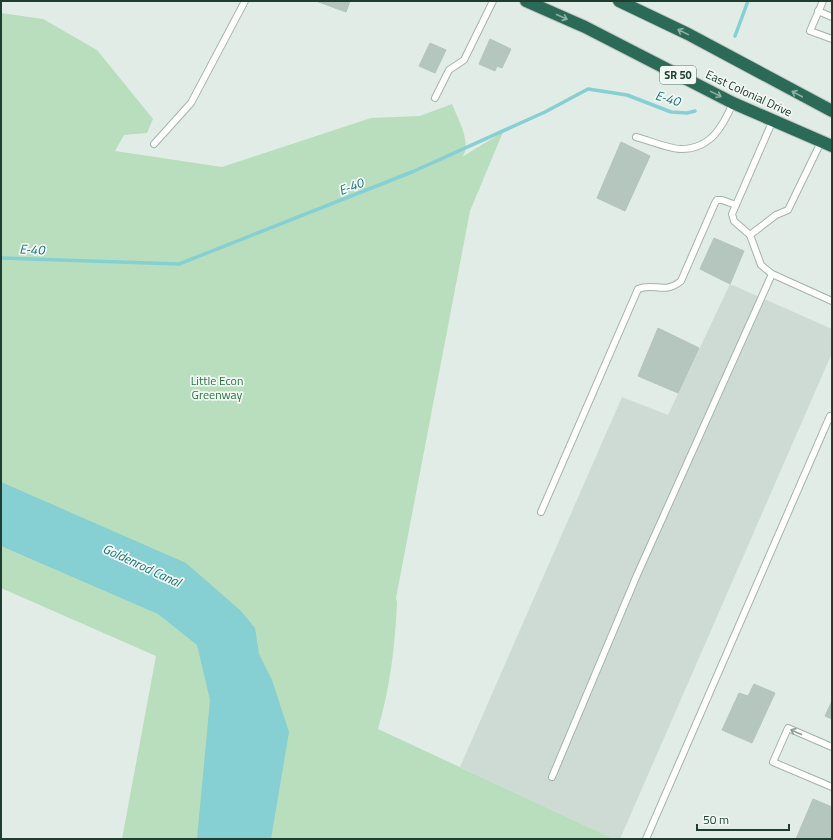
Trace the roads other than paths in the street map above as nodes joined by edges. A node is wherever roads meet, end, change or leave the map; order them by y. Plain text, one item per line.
1 (244, 1) edge
2 (493, 1) edge
3 (526, 1) edge
4 (619, 1) edge
5 (822, 1) edge
6 (818, 11) junction
7 (832, 17) edge
8 (832, 40) edge
9 (435, 98) dead end
10 (733, 102) junction
11 (832, 111) edge
12 (773, 120) junction
13 (636, 136) dead end
14 (154, 144) dead end
15 (827, 144) edge
16 (736, 205) junction
17 (750, 235) junction
18 (772, 274) junction
19 (832, 301) edge
20 (832, 417) edge
21 (541, 512) dead end
22 (832, 747) edge
23 (552, 777) dead end
24 (832, 787) edge
25 (646, 839) edge

1 - 14 lane
2 - 9 lane
3 -> 10 highway, East Colonial Drive / SR 50
11 -> 4 highway, East Colonial Drive
5 - 6 lane
6 - 7 lane
6 - 8 lane
10 - 12 highway, East Colonial Drive / SR 50
10 - 13 lane
12 - 15 highway, East Colonial Drive / SR 50
12 - 16 lane
15 - 17 lane
16 - 17 lane
16 - 21 lane
17 - 18 lane
18 - 19 lane
18 - 23 lane
20 - 25 lane
22 -> 24 lane

